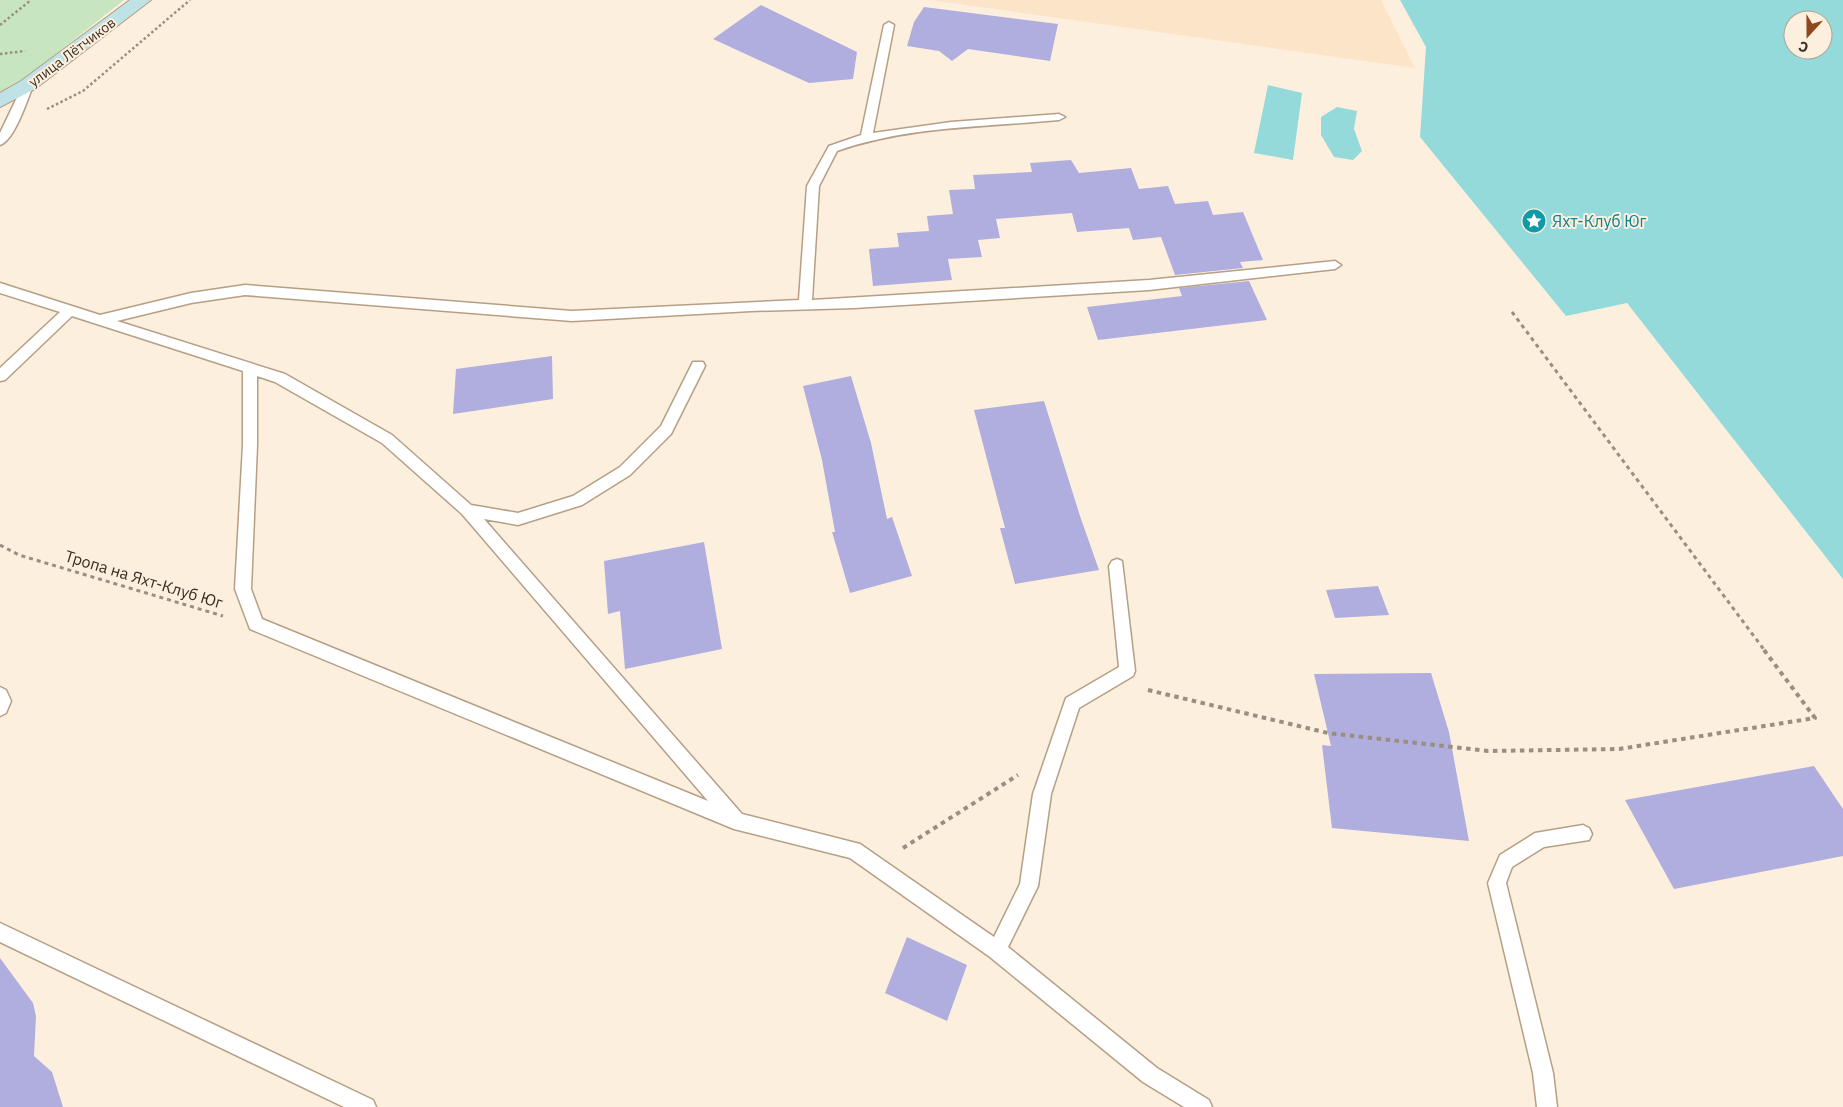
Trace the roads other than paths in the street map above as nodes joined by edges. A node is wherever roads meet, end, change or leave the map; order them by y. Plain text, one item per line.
1 (142, 0) edge
2 (889, 25) dead end
3 (28, 86) junction
4 (0, 101) edge
5 (1059, 117) dead end
6 (866, 137) junction
7 (0, 141) edge
8 (1335, 265) dead end
9 (0, 288) edge
10 (805, 304) junction
11 (70, 310) junction
12 (101, 320) junction
13 (698, 366) dead end
14 (250, 369) junction
15 (0, 376) edge
16 (467, 510) junction
17 (1117, 566) dead end
18 (0, 695) edge
19 (0, 708) edge
20 (737, 821) junction
21 (1583, 834) dead end
22 (0, 932) edge
23 (997, 950) junction
24 (366, 1107) edge
25 (1202, 1107) edge
26 (1548, 1107) edge

1 - 3 main road, улица Лётчиков
2 - 6 lane
3 - 4 main road, улица Лётчиков
3 - 7 lane
5 - 6 lane
6 - 10 lane
8 - 10 lane
9 - 11 lane
10 - 12 lane
11 - 12 lane
11 - 15 lane
12 - 14 lane
13 - 16 lane
14 - 16 lane
14 - 20 lane
16 - 20 lane
17 - 23 lane
18 - 19 lane
20 - 23 lane
21 - 26 lane
22 - 24 lane
23 - 25 lane

